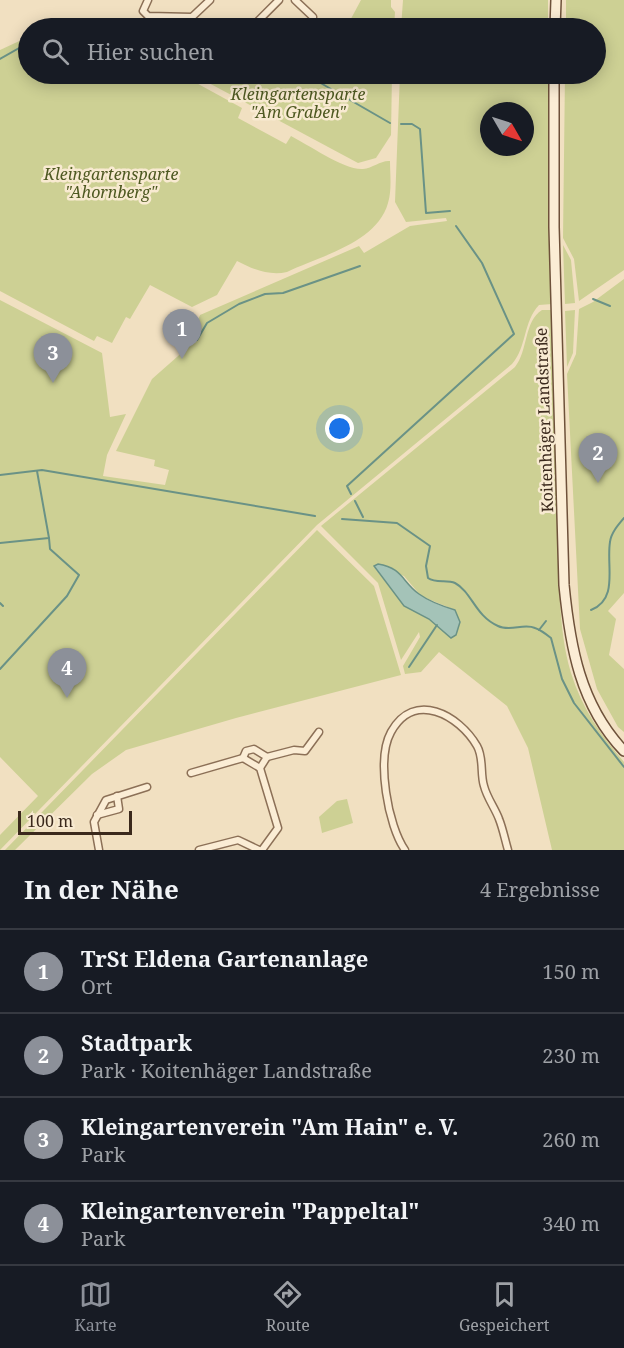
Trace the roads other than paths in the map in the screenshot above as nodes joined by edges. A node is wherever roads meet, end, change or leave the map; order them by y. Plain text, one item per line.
1 (148, 0) edge
2 (210, 0) edge
3 (279, 0) edge
4 (296, 0) edge
5 (556, 0) edge
6 (313, 17) dead end
7 (260, 18) edge
8 (555, 18) edge
9 (555, 84) edge
10 (319, 732) dead end
11 (624, 751) edge
12 (267, 757) junction
13 (243, 758) junction
14 (260, 768) junction
15 (190, 773) dead end
16 (147, 787) dead end
17 (117, 796) junction
18 (97, 815) junction
19 (99, 850) edge
20 (199, 850) edge
21 (260, 850) edge
22 (405, 850) edge
23 (508, 850) edge

1 - 2 street
3 - 7 street
4 - 6 street
5 - 8 main road
9 - 11 main road, Koitenhäger Landstraße
10 - 12 street
12 - 13 street
12 - 14 street
13 - 14 street
13 - 15 street
14 - 21 street
16 - 17 street
17 - 18 street
17 - 18 street
18 - 19 street
20 - 21 street
22 - 23 street

